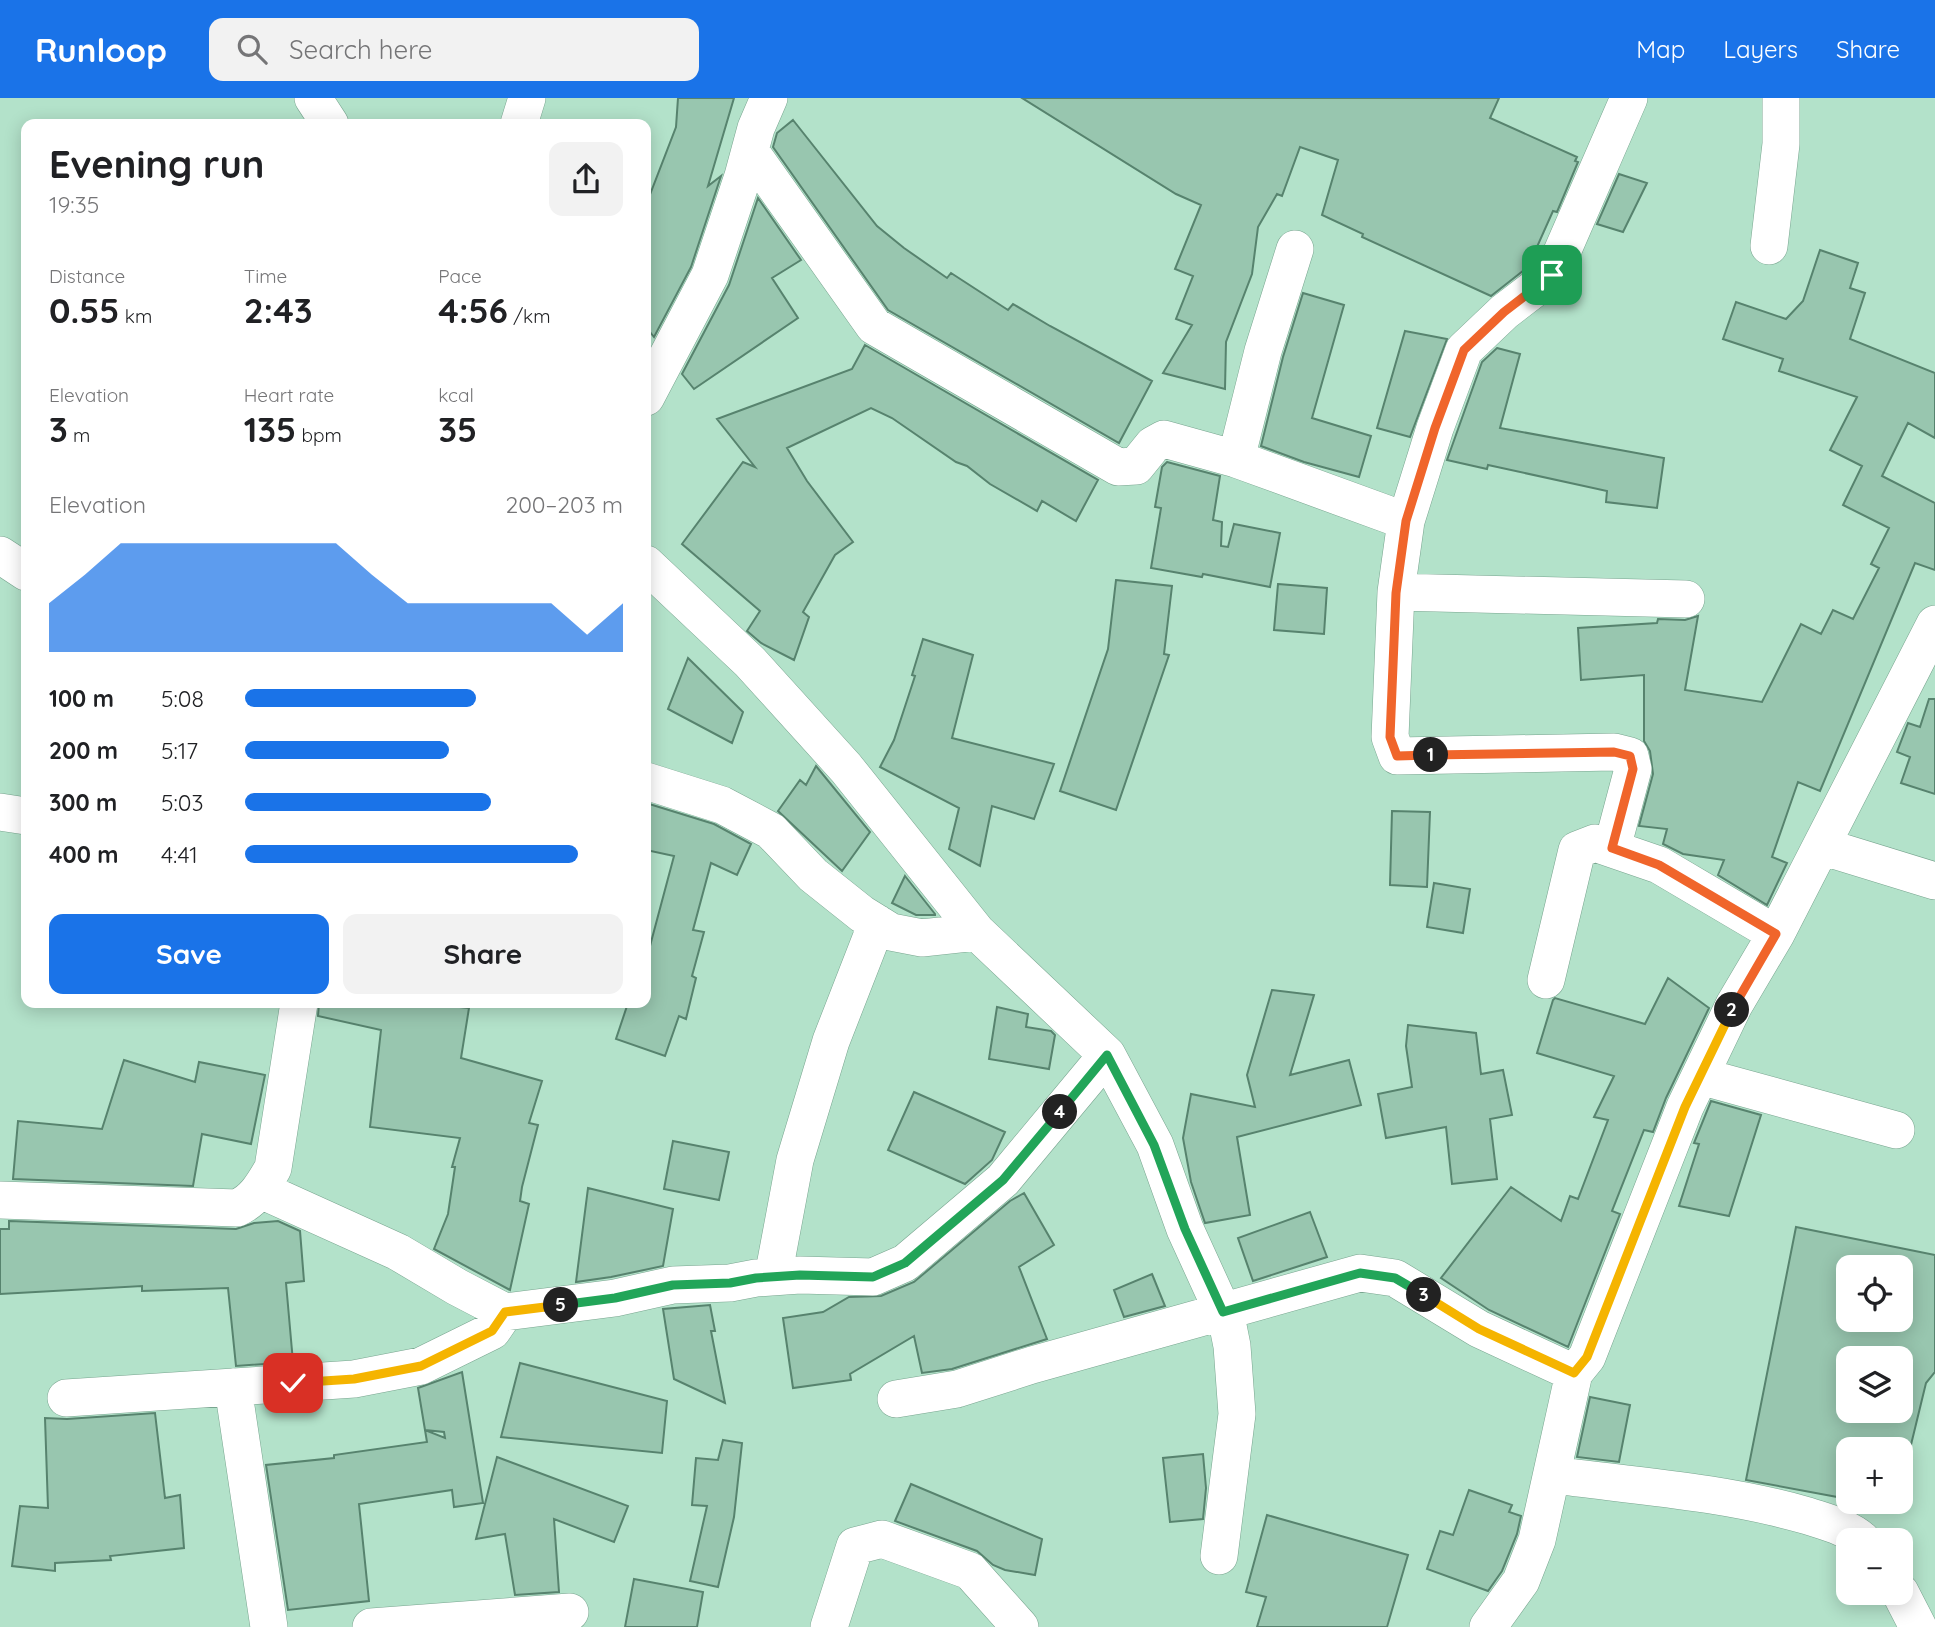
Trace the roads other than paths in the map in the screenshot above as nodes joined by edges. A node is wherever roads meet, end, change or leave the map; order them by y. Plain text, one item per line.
1 (313, 98) edge
2 (527, 98) edge
3 (769, 98) edge
4 (1629, 98) edge
5 (1781, 98) edge
6 (327, 119) edge
7 (521, 119) edge
8 (750, 151) junction
9 (1769, 246) dead end
10 (1296, 249) dead end
11 (651, 387) edge
12 (1236, 459) junction
13 (1406, 521) junction
14 (0, 555) edge
15 (21, 569) edge
16 (651, 569) edge
17 (1396, 593) junction
18 (1686, 598) dead end
19 (1935, 624) edge
20 (651, 783) edge
21 (0, 812) edge
22 (21, 815) edge
23 (1821, 846) junction
24 (1612, 848) junction
25 (1935, 881) edge
26 (877, 923) junction
27 (977, 932) junction
28 (1776, 934) junction
29 (1546, 980) dead end
30 (298, 1008) edge
31 (1107, 1055) junction
32 (1700, 1076) junction
33 (1896, 1130) dead end
34 (261, 1190) junction
35 (0, 1200) edge
36 (773, 1277) junction
37 (505, 1312) junction
38 (1223, 1312) junction
39 (1574, 1373) junction
40 (233, 1387) junction
41 (66, 1398) dead end
42 (896, 1399) dead end
43 (1553, 1475) junction
44 (1840, 1528) edge
45 (1219, 1556) dead end
46 (1907, 1605) edge
47 (570, 1612) dead end
48 (269, 1627) edge
49 (371, 1627) edge
50 (829, 1627) edge
51 (1020, 1627) edge
52 (1488, 1627) edge
53 (1918, 1627) edge

1 - 6 street
2 - 7 street
3 - 8 street
4 - 13 street
5 - 9 street
8 - 11 street
8 - 12 street
10 - 12 street
12 - 13 street
13 - 17 street
14 - 15 street
16 - 27 street
17 - 18 street
17 - 24 street
19 - 23 street
20 - 26 street
21 - 22 street
23 - 25 street
23 - 28 street
24 - 28 street
24 - 29 street
26 - 27 street
26 - 36 street
27 - 31 street
28 - 32 street
30 - 34 street
31 - 36 street
31 - 38 street
32 - 33 street
32 - 39 street
34 - 35 street
34 - 37 street
36 - 37 street
37 - 40 street
38 - 39 street
38 - 42 street
38 - 45 street
39 - 43 street
40 - 41 street
40 - 48 street
43 - 44 street
43 - 52 street
46 - 53 street
47 - 49 street
50 - 51 street

